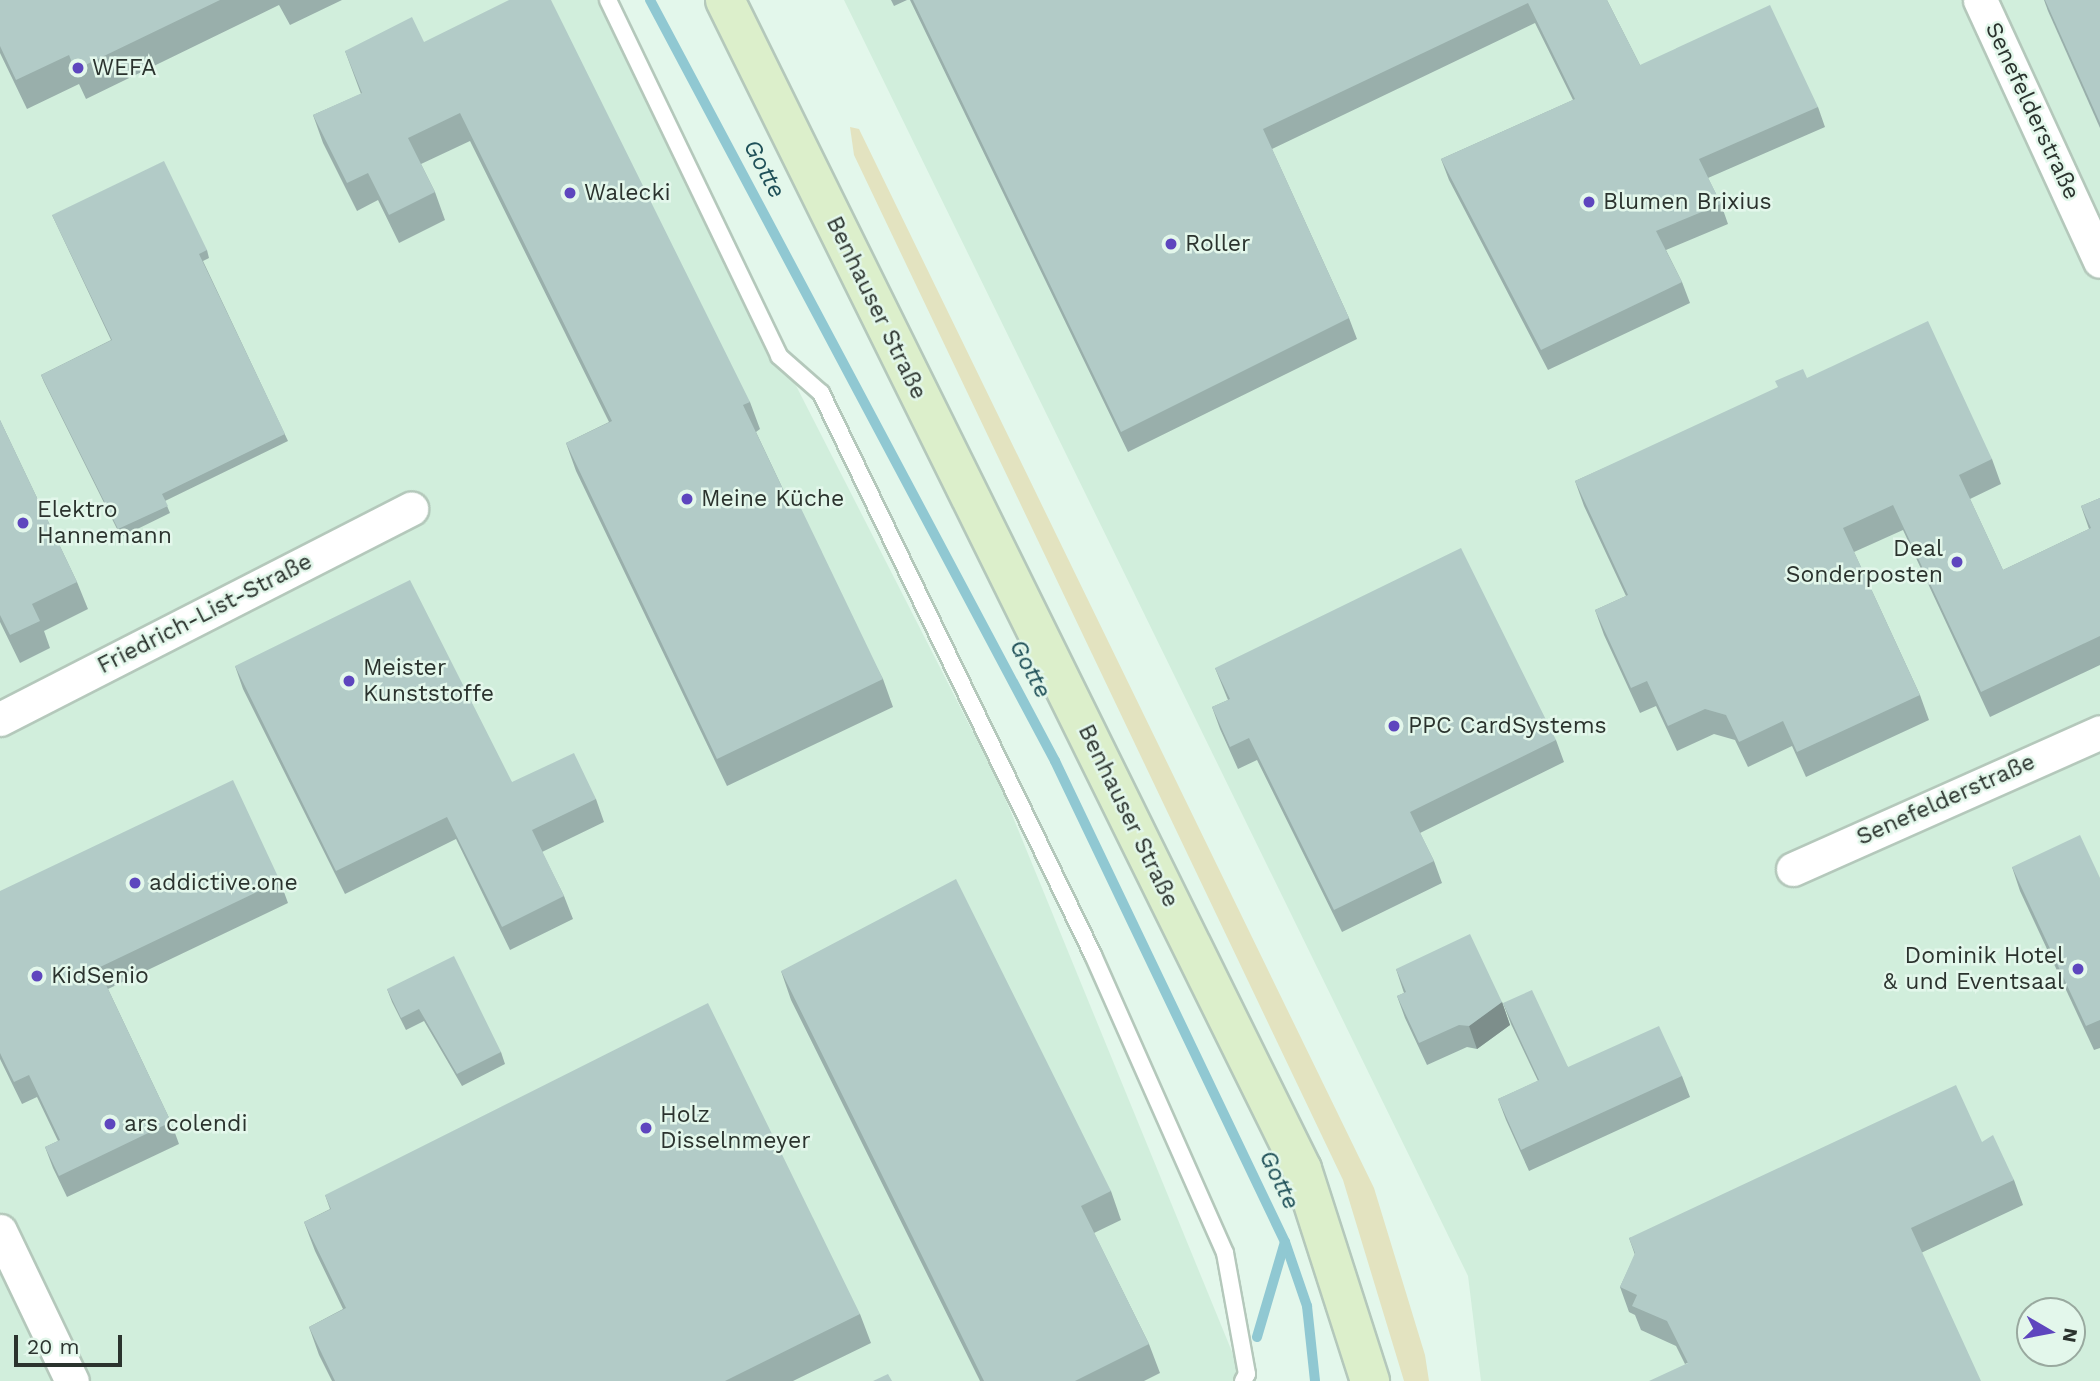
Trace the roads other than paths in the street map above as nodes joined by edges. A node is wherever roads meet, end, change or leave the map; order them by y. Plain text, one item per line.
1 (608, 0) edge
2 (725, 0) edge
3 (1980, 0) edge
4 (2100, 261) edge
5 (411, 509) dead end
6 (0, 719) edge
7 (2100, 732) edge
8 (1793, 869) dead end
9 (2, 1241) edge
10 (72, 1381) edge
11 (1243, 1381) edge
12 (1370, 1381) edge

1 - 11 lane
2 - 12 main road, Benhauser Straße
3 - 4 street, Senefelderstraße
5 - 6 street, Friedrich-List-Straße
7 - 8 street, Senefelderstraße
9 - 10 street

